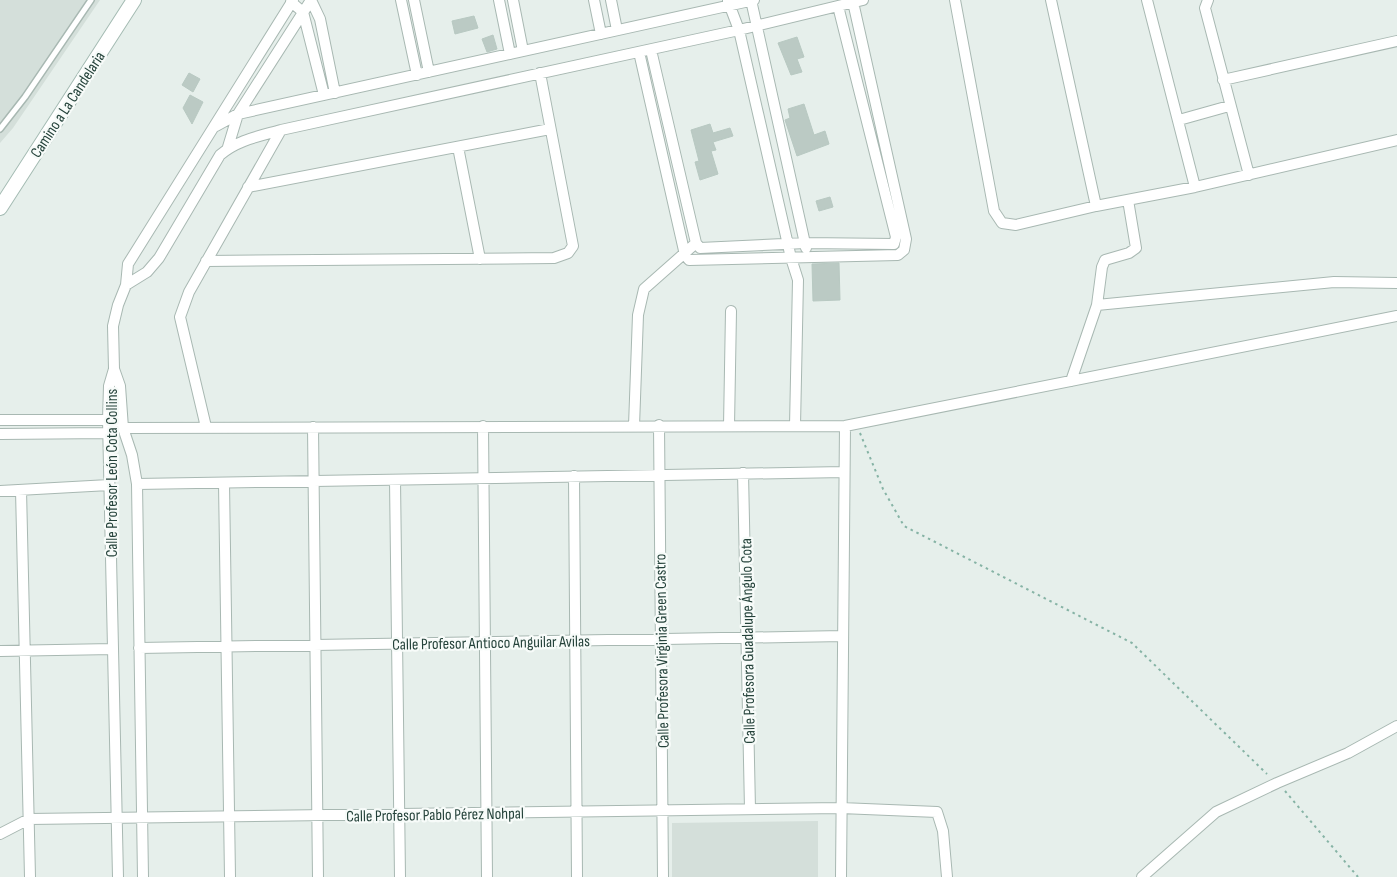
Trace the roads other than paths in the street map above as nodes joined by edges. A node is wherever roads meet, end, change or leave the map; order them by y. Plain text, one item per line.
1 (91, 0) edge
2 (134, 0) edge
3 (311, 0) edge
4 (401, 0) edge
5 (414, 0) edge
6 (499, 0) edge
7 (513, 0) edge
8 (594, 0) edge
9 (611, 0) edge
10 (752, 0) edge
11 (956, 0) edge
12 (1051, 0) edge
13 (1146, 0) edge
14 (1208, 0) edge
15 (292, 1) edge
16 (858, 1) edge
17 (729, 3) edge
18 (838, 6) junction
19 (303, 12) junction
20 (757, 25) junction
21 (617, 30) junction
22 (739, 30) junction
23 (601, 34) junction
24 (1397, 41) edge
25 (651, 50) junction
26 (523, 51) junction
27 (639, 52) junction
28 (510, 54) junction
29 (429, 72) junction
30 (540, 74) junction
31 (417, 75) junction
32 (1223, 80) junction
33 (335, 92) junction
34 (324, 95) junction
35 (1229, 106) junction
36 (238, 114) junction
37 (1179, 120) junction
38 (216, 126) junction
39 (0, 129) edge
40 (550, 129) junction
41 (281, 130) junction
42 (1397, 140) edge
43 (228, 147) junction
44 (458, 147) junction
45 (1249, 174) junction
46 (248, 187) junction
47 (1195, 187) junction
48 (1128, 200) junction
49 (1096, 206) junction
50 (0, 208) edge
51 (805, 242) junction
52 (696, 243) junction
53 (789, 244) junction
54 (685, 255) junction
55 (807, 257) junction
56 (791, 258) junction
57 (480, 259) junction
58 (206, 261) junction
59 (1397, 283) edge
60 (126, 285) junction
61 (1097, 305) junction
62 (731, 311) dead end
63 (1397, 316) edge
64 (114, 370) junction
65 (1070, 381) junction
66 (0, 420) edge
67 (108, 420) junction
68 (483, 426) junction
69 (634, 426) junction
70 (659, 426) junction
71 (729, 426) junction
72 (795, 426) junction
73 (845, 426) junction
74 (206, 427) junction
75 (313, 427) junction
76 (123, 428) junction
77 (108, 433) junction
78 (0, 434) edge
79 (844, 472) junction
80 (743, 473) junction
81 (659, 475) junction
82 (574, 476) junction
83 (484, 478) junction
84 (395, 480) junction
85 (314, 481) junction
86 (224, 483) junction
87 (137, 484) junction
88 (109, 485) junction
89 (22, 490) junction
90 (0, 491) edge
91 (843, 636) junction
92 (747, 638) junction
93 (661, 639) junction
94 (576, 640) junction
95 (485, 642) junction
96 (397, 644) junction
97 (315, 645) junction
98 (226, 647) junction
99 (139, 648) junction
100 (113, 649) junction
101 (25, 650) junction
102 (0, 651) edge
103 (1397, 726) edge
104 (841, 808) junction
105 (750, 809) junction
106 (662, 810) junction
107 (577, 812) junction
108 (486, 813) junction
109 (400, 814) junction
110 (318, 815) junction
111 (229, 816) junction
112 (142, 817) junction
113 (117, 818) junction
114 (29, 819) junction
115 (0, 834) edge
116 (30, 877) edge
117 (118, 877) edge
118 (142, 877) edge
119 (230, 877) edge
120 (318, 877) edge
121 (400, 877) edge
122 (487, 877) edge
123 (577, 877) edge
124 (663, 877) edge
125 (841, 877) edge
126 (947, 877) edge
127 (1142, 877) edge

1 - 39 lane
2 - 50 street, Camino a La Candelaria
3 - 19 street
3 - 33 street
4 - 31 street
5 - 29 street
6 - 28 street
7 - 26 street
8 - 23 street
9 - 21 street
10 - 17 street
10 - 20 street
11 - 49 street
12 - 49 street
13 - 37 street
14 - 32 street
15 - 19 street
15 - 38 street
16 - 18 street
16 - 55 street
17 - 21 street
17 - 22 street
18 - 20 street
18 - 51 street
19 - 34 street
19 - 36 street
20 - 22 street
20 - 51 street
21 - 23 street
22 - 25 street
22 - 53 street
23 - 26 street
24 - 32 street
25 - 27 street
25 - 52 street
26 - 28 street
27 - 30 street
27 - 54 street
28 - 29 street
29 - 31 street
30 - 40 street
30 - 41 street
31 - 33 street
32 - 35 street
33 - 34 street
34 - 36 street
35 - 37 street
35 - 45 street
36 - 38 street
36 - 43 street
37 - 47 street
38 - 60 street
40 - 44 street
40 - 57 street
41 - 43 street
41 - 46 street
42 - 45 street
43 - 60 street
44 - 46 street
44 - 57 street
45 - 47 street
46 - 58 street
47 - 48 street
48 - 49 street
48 - 61 street
51 - 53 street
51 - 55 street
52 - 53 street
52 - 54 street
53 - 56 street
54 - 56 street
54 - 69 street
55 - 56 street
56 - 72 street
57 - 58 street
58 - 74 street
59 - 61 street
60 - 64 street
61 - 65 street
62 - 71 street
63 - 65 street
64 - 67 street, Calle Profesor León Cota Collins
64 - 76 street, Calle Profesor León Cota Collins
65 - 73 street
66 - 67 street
67 - 76 street
67 - 77 street, Calle Profesor León Cota Collins
68 - 69 street
68 - 75 street
68 - 83 street
69 - 70 street
70 - 71 street
70 - 81 street, Calle Profesora Virginia Green Castro
71 - 72 street
72 - 73 street
73 - 79 street
74 - 75 street
74 - 76 street
75 - 85 street
76 - 77 street
76 - 87 street, Calle Profesor León Cota Collins
77 - 78 street
77 - 88 street, Calle Profesor León Cota Collins
79 - 80 street
79 - 91 street
80 - 81 street
80 - 92 street, Calle Profesora Guadalupe Ángulo Cota
81 - 82 street
81 - 93 street, Calle Profesora Virginia Green Castro
82 - 83 street
82 - 94 street
83 - 84 street
83 - 95 street
84 - 85 street
84 - 96 street
85 - 86 street
85 - 97 street
86 - 87 street
86 - 98 street
87 - 99 street, Calle Profesor León Cota Collins
88 - 89 street
88 - 100 street, Calle Profesor León Cota Collins
89 - 90 street
89 - 101 street
91 - 92 street, Calle Profesor Antioco Anguilar Avilas
91 - 104 street
92 - 93 street, Calle Profesor Antioco Anguilar Avilas
92 - 105 street, Calle Profesora Guadalupe Ángulo Cota
93 - 94 street, Calle Profesor Antioco Anguilar Avilas
93 - 106 street, Calle Profesora Virginia Green Castro
94 - 95 street, Calle Profesor Antioco Anguilar Avilas
94 - 107 street
95 - 96 street, Calle Profesor Antioco Anguilar Avilas
95 - 108 street
96 - 97 street, Calle Profesor Antioco Anguilar Avilas
96 - 109 street
97 - 98 street, Calle Profesor Antioco Anguilar Avilas
97 - 110 street
98 - 99 street, Calle Profesor Antioco Anguilar Avilas
98 - 111 street
99 - 112 street, Calle Profesor León Cota Collins
100 - 101 street
100 - 113 street, Calle Profesor León Cota Collins
101 - 102 street
101 - 114 street
103 - 127 street
104 - 105 street, Calle Profesor Pablo Pérez Nohpal
104 - 125 street
104 - 126 street, Calle Profesor Pablo Pérez Nohpal
105 - 106 street, Calle Profesor Pablo Pérez Nohpal
106 - 107 street, Calle Profesor Pablo Pérez Nohpal
106 - 124 street, Calle Profesora Virginia Green Castro
107 - 108 street, Calle Profesor Pablo Pérez Nohpal
107 - 123 street
108 - 109 street, Calle Profesor Pablo Pérez Nohpal
108 - 122 street
109 - 110 street, Calle Profesor Pablo Pérez Nohpal
109 - 121 street
110 - 111 street, Calle Profesor Pablo Pérez Nohpal
110 - 120 street
111 - 112 street, Calle Profesor Pablo Pérez Nohpal
111 - 119 street
112 - 113 street, Calle Profesor Pablo Pérez Nohpal
112 - 118 street, Calle Profesor León Cota Collins
113 - 114 street, Calle Profesor Pablo Pérez Nohpal
113 - 117 street, Calle Profesor León Cota Collins
114 - 115 street
114 - 116 street

